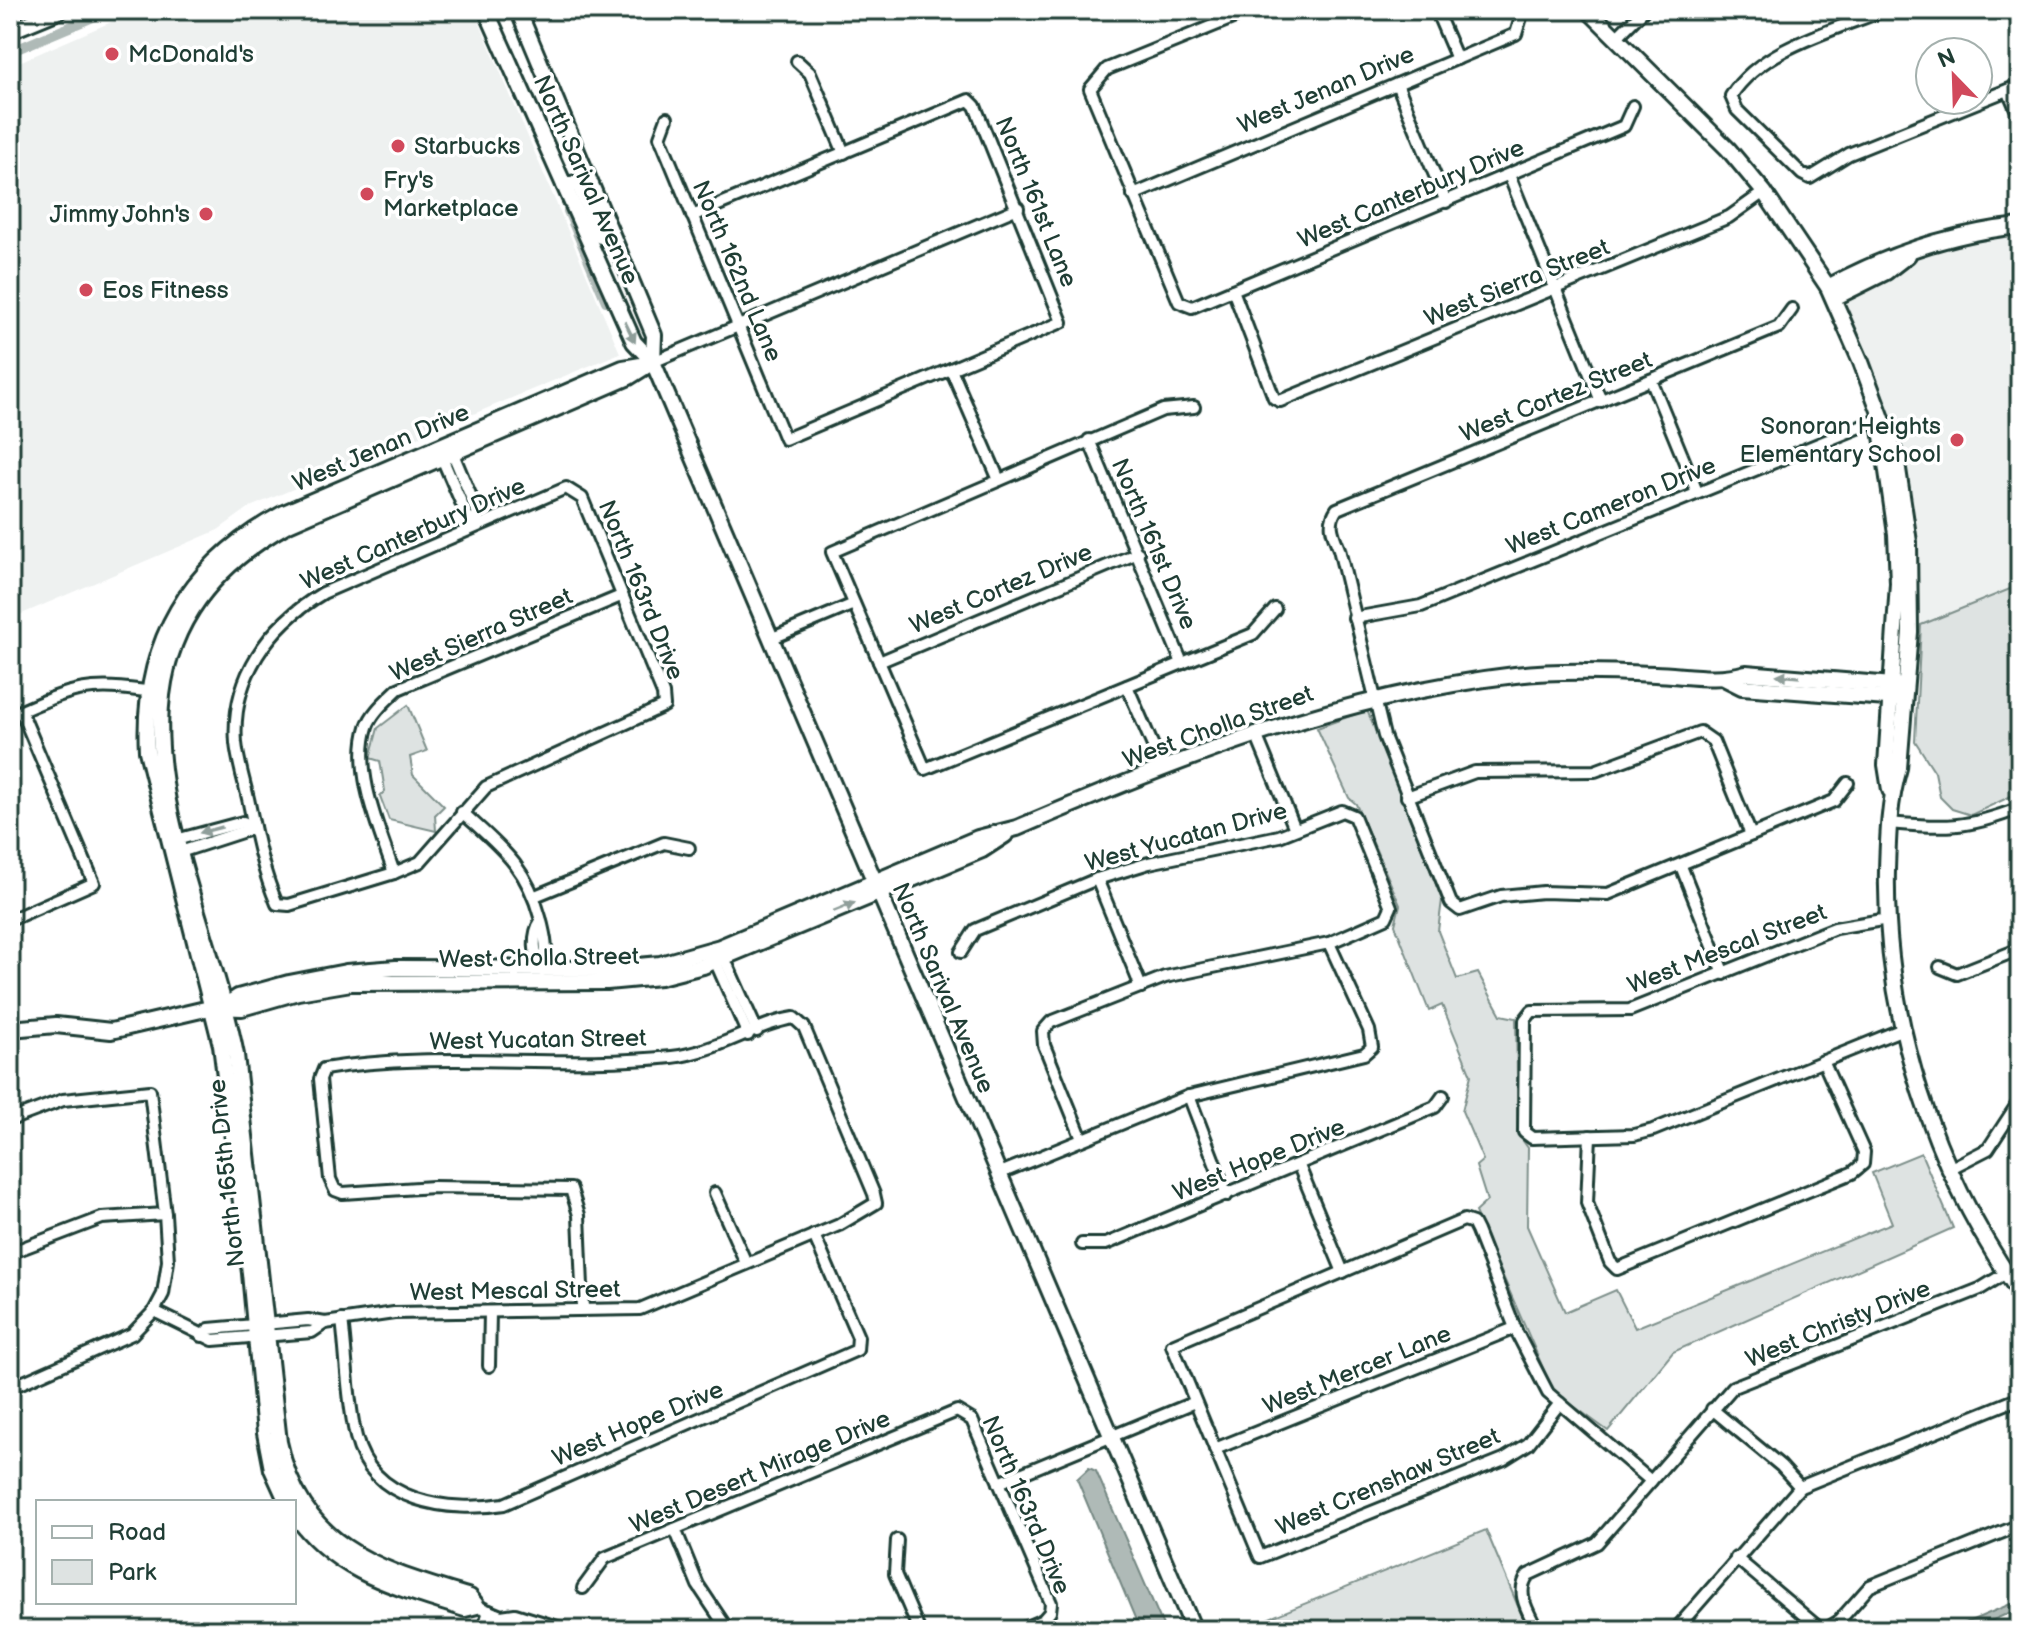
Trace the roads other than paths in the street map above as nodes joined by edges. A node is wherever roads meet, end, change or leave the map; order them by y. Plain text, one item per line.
1 (61, 10) edge
2 (486, 10) edge
3 (518, 10) edge
4 (1252, 10) edge
5 (1436, 10) edge
6 (1588, 10) edge
7 (1644, 10) edge
8 (1884, 10) edge
9 (1522, 14) dead end
10 (1223, 16) edge
11 (10, 31) edge
12 (1616, 38) junction
13 (1457, 59) junction
14 (797, 61) dead end
15 (1397, 84) junction
16 (2020, 85) edge
17 (2008, 90) junction
18 (1633, 106) dead end
19 (667, 118) dead end
20 (2020, 118) edge
21 (844, 153) junction
22 (1509, 175) junction
23 (564, 185) junction
24 (1764, 192) junction
25 (1133, 195) junction
26 (1446, 202) junction
27 (1018, 208) junction
28 (692, 216) junction
29 (2020, 226) edge
30 (612, 236) junction
31 (1233, 290) junction
32 (1556, 290) junction
33 (1831, 293) junction
34 (1792, 309) dead end
35 (738, 326) junction
36 (653, 362) junction
37 (951, 369) junction
38 (1651, 380) junction
39 (1601, 401) junction
40 (1194, 407) dead end
41 (1880, 419) junction
42 (1089, 440) junction
43 (446, 452) junction
44 (999, 480) junction
45 (575, 491) joint
46 (1697, 492) junction
47 (478, 525) junction
48 (1138, 553) junction
49 (621, 596) junction
50 (854, 604) junction
51 (1275, 609) dead end
52 (1354, 618) junction
53 (172, 634) joint
54 (770, 639) junction
55 (879, 662) junction
56 (1182, 663) junction
57 (1127, 686) junction
58 (154, 692) junction
59 (1899, 692) junction
60 (1376, 698) junction
61 (15, 714) edge
62 (1255, 732) junction
63 (1163, 769) junction
64 (1848, 783) dead end
65 (1407, 797) junction
66 (2020, 808) edge
67 (462, 812) junction
68 (1888, 823) junction
69 (254, 828) junction
70 (1295, 829) junction
71 (1751, 835) junction
72 (175, 847) junction
73 (689, 848) dead end
74 (1681, 866) junction
75 (394, 873) junction
76 (1097, 879) junction
77 (876, 887) junction
78 (535, 896) junction
79 (1888, 919) junction
80 (10, 920) edge
81 (1329, 943) junction
82 (2020, 949) edge
83 (961, 952) dead end
84 (717, 954) junction
85 (1940, 967) dead end
86 (1724, 974) junction
87 (542, 975) junction
88 (1141, 987) junction
89 (220, 1006) junction
90 (10, 1029) edge
91 (1903, 1029) junction
92 (752, 1033) junction
93 (1823, 1061) junction
94 (1189, 1096) junction
95 (1443, 1096) dead end
96 (2020, 1100) edge
97 (10, 1120) edge
98 (1590, 1136) junction
99 (1082, 1139) junction
100 (1299, 1166) junction
101 (1949, 1169) junction
102 (998, 1174) junction
103 (715, 1193) dead end
104 (1227, 1195) junction
105 (876, 1203) joint
106 (165, 1214) junction
107 (814, 1235) junction
108 (1082, 1244) dead end
109 (10, 1253) edge
110 (746, 1263) junction
111 (1343, 1272) junction
112 (2006, 1273) junction
113 (2020, 1293) edge
114 (583, 1310) junction
115 (154, 1311) junction
116 (490, 1312) junction
117 (342, 1320) junction
118 (1515, 1328) junction
119 (261, 1331) junction
120 (489, 1366) dead end
121 (10, 1388) edge
122 (2020, 1398) edge
123 (1195, 1402) junction
124 (1560, 1403) junction
125 (1712, 1409) junction
126 (965, 1413) joint
127 (1112, 1435) junction
128 (1215, 1449) junction
129 (1651, 1481) junction
130 (999, 1483) junction
131 (1800, 1487) junction
132 (286, 1500) edge
133 (296, 1515) edge
134 (2020, 1525) edge
135 (675, 1529) junction
136 (897, 1540) dead end
137 (1736, 1558) junction
138 (583, 1588) dead end
139 (483, 1609) junction
140 (501, 1616) junction
141 (1826, 1629) edge
142 (483, 1630) edge
143 (524, 1630) edge
144 (567, 1630) edge
145 (728, 1630) edge
146 (919, 1630) edge
147 (1019, 1630) edge
148 (1194, 1630) edge
149 (1537, 1630) edge
150 (1675, 1630) edge

1 - 11 street
2 - 23 street, North Sarival Avenue
3 - 30 street, North Sarival Avenue
4 - 10 street
5 - 13 street
6 - 12 street
7 - 12 street
8 - 17 street
9 - 13 street, West Jenan Drive
10 - 25 street
12 - 24 street
13 - 15 street, West Jenan Drive
14 - 21 street
15 - 25 street, West Jenan Drive
15 - 26 street
16 - 17 street
17 - 20 street
18 - 22 street, West Canterbury Drive
19 - 28 street, North 162nd Lane
21 - 27 street, North 161st Lane
21 - 28 street
22 - 26 street, West Canterbury Drive
22 - 32 street
23 - 30 street
23 -> 36 street, North Sarival Avenue
24 - 32 street, West Sierra Street
24 - 33 street
25 - 31 street, West Canterbury Drive
26 - 31 street, West Canterbury Drive
27 - 35 street, West Jenan Drive
27 - 37 street, North 161st Lane
28 - 35 street, North 162nd Lane
29 - 33 street
30 - 36 street, North Sarival Avenue
31 - 32 street, West Sierra Street
32 - 39 street
33 - 41 street
34 - 38 street, West Cortez Street
35 - 36 street, West Jenan Drive
35 - 37 street, North 162nd Lane
36 - 43 street, West Jenan Drive
36 - 54 street, North Sarival Avenue
37 - 44 street
38 - 39 street, West Cortez Street
38 - 46 street
39 - 52 street, West Cortez Street
40 - 42 street
41 - 46 street, West Cameron Drive
41 - 59 street
42 - 44 street
42 - 48 street, North 161st Drive
43 - 47 street
43 - 53 street, West Jenan Drive
44 - 50 street
45 - 47 street, West Canterbury Drive
45 - 49 street, North 163rd Drive
46 - 52 street, West Cameron Drive
47 - 69 street, West Canterbury Drive
48 - 55 street, West Cortez Drive
48 - 56 street, North 161st Drive
49 - 67 street, North 163rd Drive
49 - 75 street, West Sierra Street
50 - 54 street
50 - 55 street
51 - 56 street
52 - 60 street
53 - 58 street, North 165th Drive
54 - 77 street, North Sarival Avenue
55 - 57 street
56 - 57 street
57 - 63 street
58 - 61 street
58 - 72 street, North 165th Drive
58 - 72 street, North 165th Drive
59 - 60 street, West Cholla Street
59 - 68 street
60 - 62 street, West Cholla Street
60 - 65 street
61 - 80 street
62 - 63 street, West Cholla Street
62 - 70 street
63 - 77 street, West Cholla Street
64 - 71 street
65 - 71 street
65 - 74 street
66 - 68 street
67 - 75 street
67 - 78 street
68 - 79 street
69 - 72 street
69 - 75 street, West Canterbury Drive
70 - 76 street, West Yucatan Drive
70 - 81 street, West Yucatan Drive
71 - 74 street
72 - 89 street, North 165th Drive
73 - 78 street
74 - 86 street
76 - 83 street, West Yucatan Drive
76 - 88 street
77 - 84 street, West Cholla Street
77 - 102 street, North Sarival Avenue
78 - 87 street
79 - 86 street, West Mescal Street
79 - 91 street
81 - 88 street
81 - 94 street
82 - 85 street
84 - 87 street, West Cholla Street
84 - 92 street
86 - 98 street, West Mescal Street
87 - 89 street, West Cholla Street
88 - 99 street
89 - 90 street, West Cholla Street
89 - 119 street, North 165th Drive
91 - 93 street
91 - 101 street
92 - 105 street, West Yucatan Street
92 - 114 street, West Yucatan Street
93 - 98 street
93 - 98 street
94 - 99 street
94 - 104 street
95 - 100 street, West Hope Drive
96 - 101 street
97 - 106 street
99 - 102 street
100 - 104 street, West Hope Drive
100 - 111 street
101 - 112 street
102 - 127 street, North Sarival Avenue
103 - 110 street
104 - 108 street, West Hope Drive
105 - 107 street, West Mescal Street
106 - 109 street
106 - 115 street
107 - 110 street, West Mescal Street
107 - 117 street, West Hope Drive
110 - 114 street, West Mescal Street
111 - 118 street
111 - 123 street
112 - 113 street
112 - 125 street, West Christy Drive
114 - 116 street, West Mescal Street
115 - 119 street, West Mescal Street
115 - 121 street
116 - 117 street, West Mescal Street
116 - 120 street
117 - 119 street, West Mescal Street
118 - 124 street
118 - 128 street, West Mercer Lane
119 - 132 street, North 165th Drive
119 - 139 street, North 165th Drive
122 - 131 street
123 - 127 street
123 - 128 street
124 - 128 street, West Crenshaw Street
124 - 129 street
125 - 129 street, West Christy Drive
125 - 131 street
126 - 130 street, North 163rd Drive
126 - 135 street, West Desert Mirage Drive
127 - 130 street
127 - 148 street, North Sarival Avenue
129 - 149 street, West Christy Drive
130 - 147 street, North 163rd Drive
131 - 137 street
133 - 139 street
134 - 141 street
135 - 138 street, West Desert Mirage Drive
135 - 145 street
136 - 146 street
137 - 141 street
137 - 150 street
139 - 140 street
139 - 142 street
140 - 143 street
140 - 144 street

